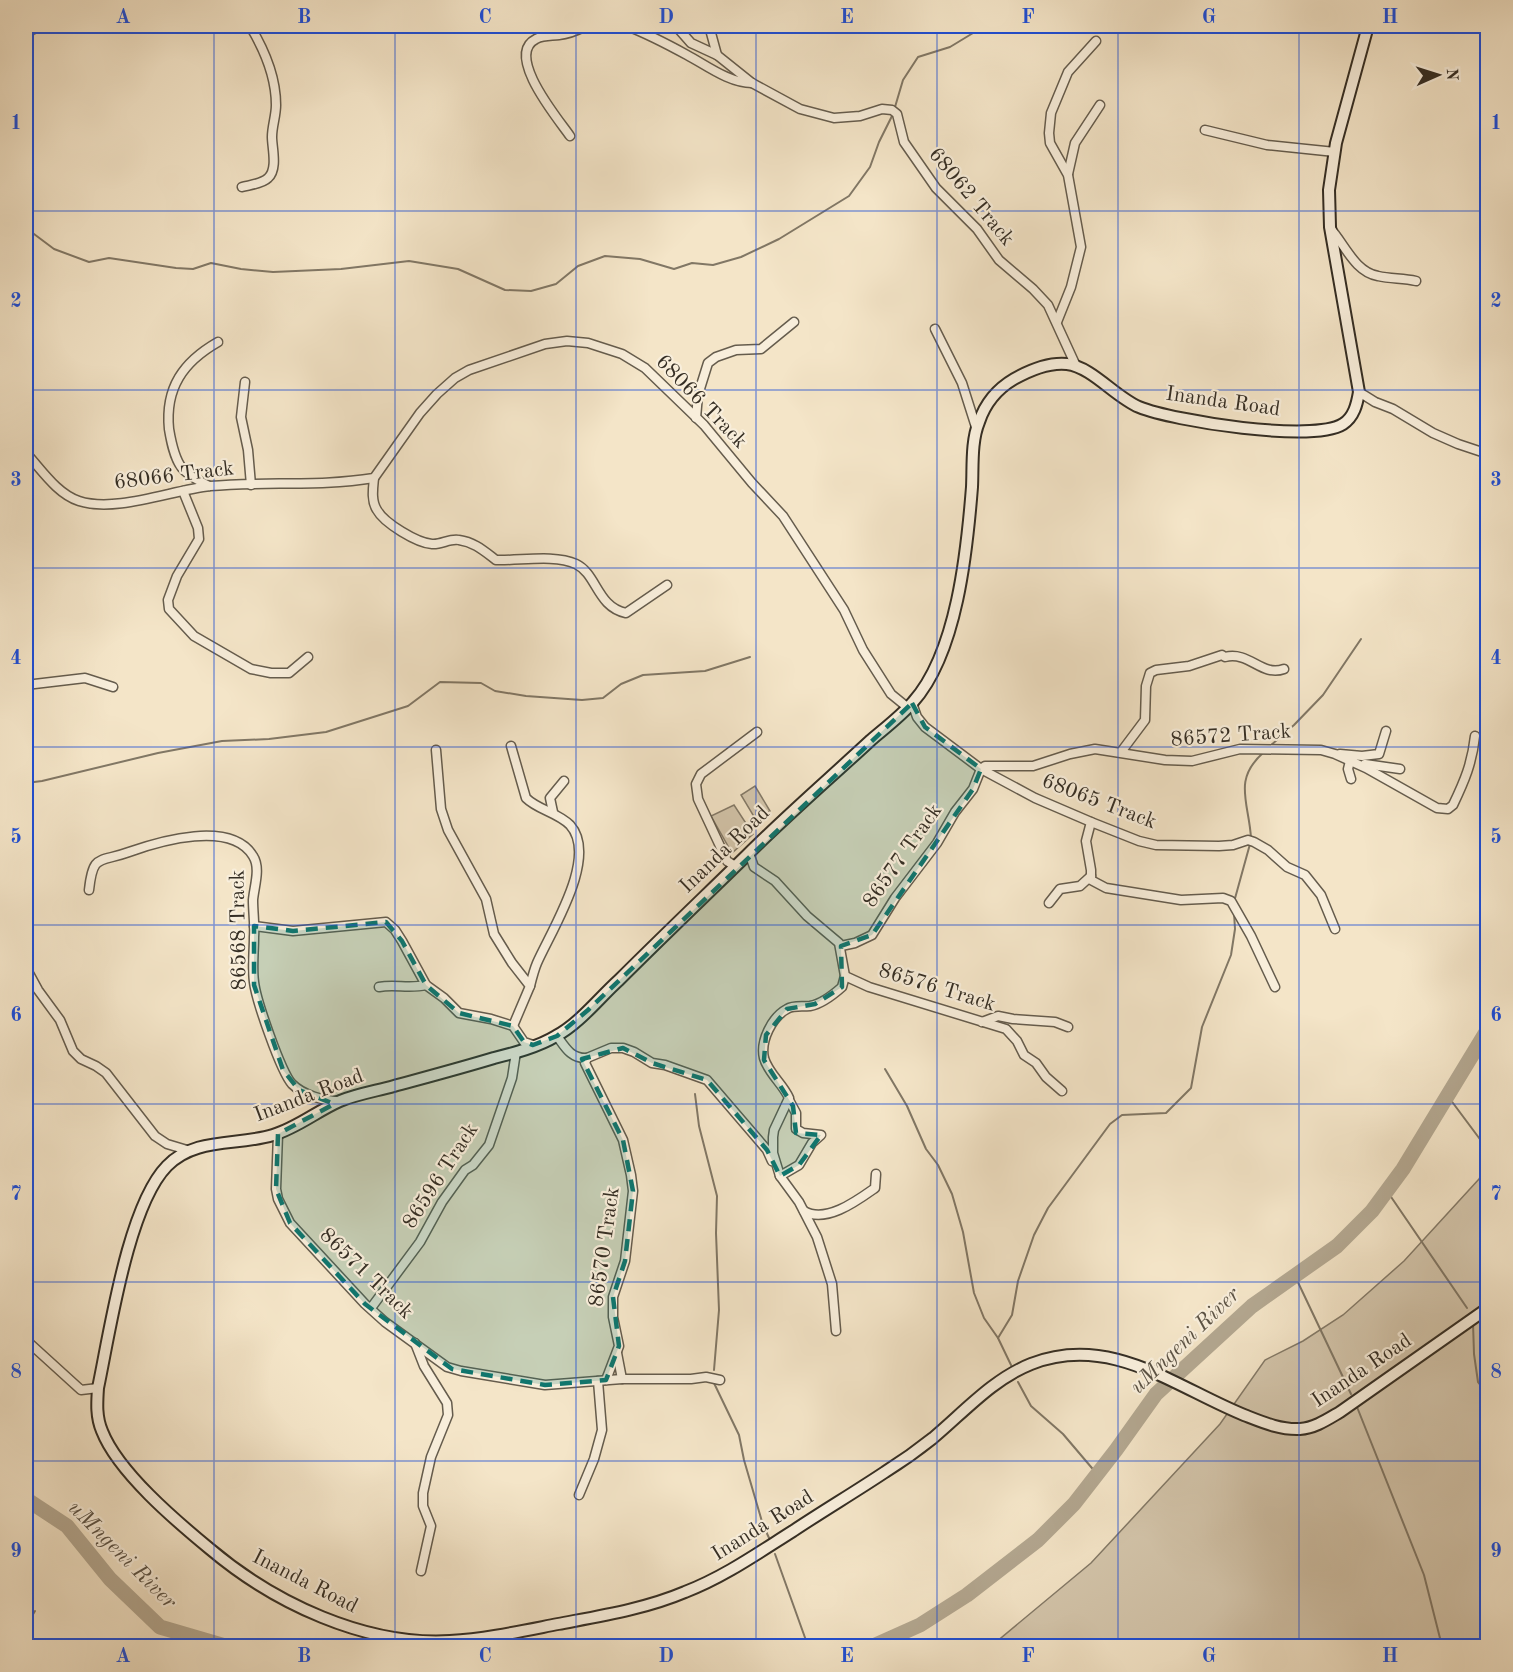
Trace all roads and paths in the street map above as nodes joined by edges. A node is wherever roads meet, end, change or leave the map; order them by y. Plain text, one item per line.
1 (250, 26) edge
2 (586, 26) edge
3 (627, 26) edge
4 (676, 26) edge
5 (712, 26) edge
6 (1368, 26) edge
7 (1096, 41) dead end
8 (717, 55) junction
9 (752, 83) junction
10 (1100, 105) dead end
11 (1205, 130) dead end
12 (570, 136) dead end
13 (1335, 152) junction
14 (1068, 175) junction
15 (242, 187) dead end
16 (1330, 227) junction
17 (1416, 281) dead end
18 (1057, 321) junction
19 (794, 322) dead end
20 (935, 329) dead end
21 (218, 342) dead end
22 (1076, 366) junction
23 (245, 382) dead end
24 (1359, 392) junction
25 (696, 418) junction
26 (976, 427) junction
27 (26, 453) edge
28 (1488, 454) edge
29 (374, 478) junction
30 (251, 485) junction
31 (209, 486) junction
32 (183, 491) junction
33 (667, 585) dead end
34 (308, 657) dead end
35 (1284, 669) dead end
36 (26, 685) edge
37 (113, 687) dead end
38 (910, 705) junction
39 (1386, 731) dead end
40 (758, 732) dead end
41 (1475, 736) dead end
42 (511, 746) dead end
43 (436, 750) dead end
44 (1121, 752) junction
45 (1336, 754) junction
46 (1350, 761) junction
47 (981, 769) junction
48 (1400, 769) dead end
49 (1352, 779) dead end
50 (564, 781) dead end
51 (553, 812) junction
52 (1091, 822) junction
53 (748, 853) junction
54 (735, 867) junction
55 (1091, 876) junction
56 (89, 890) dead end
57 (1049, 903) dead end
58 (254, 926) junction
59 (1335, 929) dead end
60 (841, 946) junction
61 (26, 968) edge
62 (845, 976) junction
63 (426, 985) junction
64 (530, 986) junction
65 (379, 987) dead end
66 (1275, 987) dead end
67 (982, 1022) junction
68 (513, 1026) junction
69 (1068, 1027) dead end
70 (557, 1036) junction
71 (533, 1045) junction
72 (516, 1052) junction
73 (587, 1058) junction
74 (1062, 1091) dead end
75 (341, 1100) junction
76 (789, 1100) junction
77 (278, 1134) junction
78 (187, 1150) junction
79 (778, 1172) junction
80 (876, 1174) dead end
81 (804, 1211) junction
82 (371, 1308) junction
83 (1488, 1308) edge
84 (836, 1331) dead end
85 (26, 1340) edge
86 (415, 1343) junction
87 (617, 1353) junction
88 (622, 1379) junction
89 (602, 1380) junction
90 (720, 1380) dead end
91 (98, 1388) junction
92 (579, 1495) dead end
93 (421, 1571) dead end

1 - 15 street
2 - 12 street
3 - 9 street
4 - 8 street, 68062 Track
5 - 8 street
6 - 13 street
7 - 14 street
8 - 9 street, 68062 Track
9 - 18 street, 68062 Track
10 - 14 street
11 - 13 street
13 - 16 street
14 - 18 street
16 - 17 street
16 - 24 street
18 - 22 street, 68062 Track
19 - 25 street
20 - 26 street
21 - 31 street
22 - 24 street, Inanda Road
22 - 26 street, Inanda Road
23 - 30 street
24 - 28 street
25 - 29 street, 68066 Track
25 - 38 street, 68066 Track
26 - 38 street, Inanda Road
27 - 32 street, 68066 Track
29 - 30 street, 68066 Track
29 - 33 street
30 - 31 street, 68066 Track
31 - 32 street, 68066 Track
32 - 34 street
35 - 44 street
36 - 37 street
38 - 47 street, 68065 Track
38 - 53 street, Inanda Road
39 - 45 street
40 - 54 street
41 - 46 street, 86572 Track
42 - 51 street
43 - 64 street
44 - 45 street, 86572 Track
44 - 47 street, 86572 Track
45 - 46 street, 86572 Track
46 - 48 street
46 - 49 street
47 - 52 street, 68065 Track
47 - 60 street, 86577 Track
50 - 51 street
51 - 64 street
52 - 55 street
52 - 59 street, 68065 Track
53 - 54 street, Inanda Road
53 - 60 street
54 - 70 street, Inanda Road
55 - 57 street
55 - 66 street
56 - 58 street, 86568 Track
58 - 63 street
58 - 75 street, 86568 Track
60 - 62 street
61 - 78 street
62 - 67 street, 86576 Track
62 - 76 street
63 - 65 street
63 - 68 street
64 - 68 street
67 - 69 street
67 - 74 street, 86576 Track
68 - 71 street
70 - 71 street, Inanda Road
70 - 73 street
71 - 72 street, Inanda Road
72 - 75 street, Inanda Road
72 - 82 street, 86596 Track
73 - 79 street
73 - 87 street, 86570 Track
75 - 77 street, Inanda Road
76 - 79 street
76 - 79 street
77 - 78 street, Inanda Road
77 - 82 street, 86571 Track
78 - 91 street, Inanda Road
79 - 81 street
80 - 81 street
81 - 84 street
82 - 86 street, 86571 Track
83 - 91 street, Inanda Road
85 - 91 street
86 - 89 street, 86571 Track
86 - 93 street
87 - 88 street
87 - 89 street, 86570 Track
88 - 89 street, 86571 Track
88 - 90 street, 86571 Track
89 - 92 street, 86570 Track

